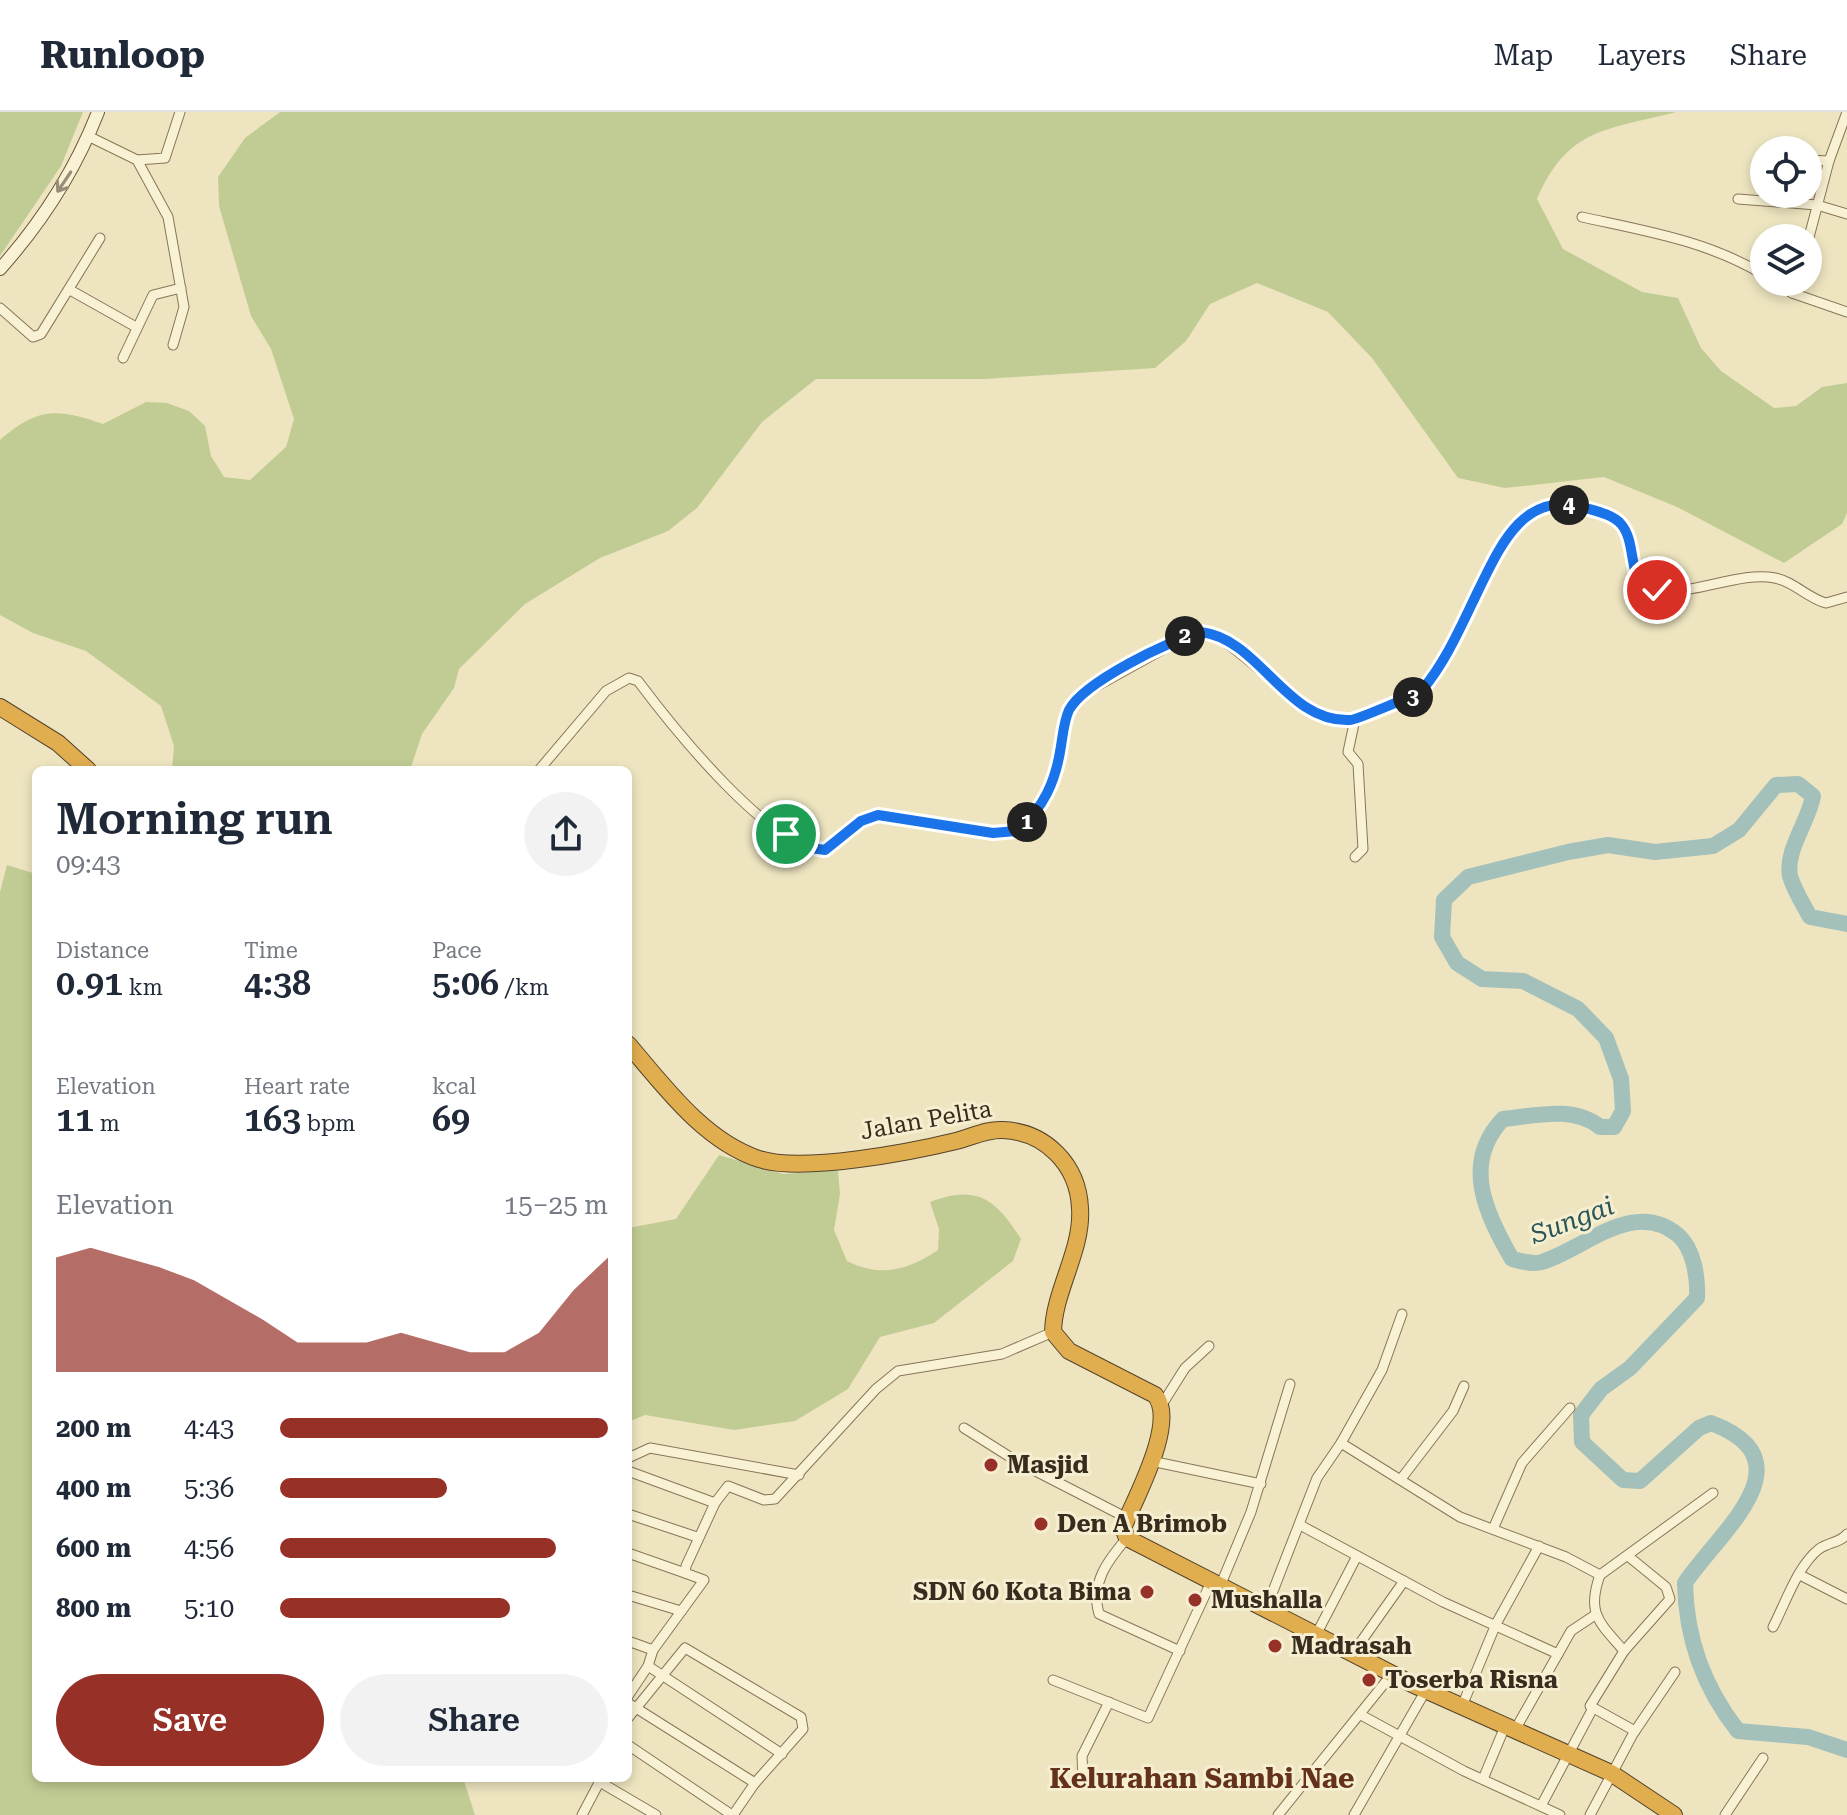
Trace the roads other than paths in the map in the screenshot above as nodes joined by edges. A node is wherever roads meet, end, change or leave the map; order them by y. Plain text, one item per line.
1 (98, 112) edge
2 (180, 112) edge
3 (1847, 112) edge
4 (88, 136) junction
5 (137, 160) junction
6 (1822, 161) edge
7 (1829, 161) junction
8 (1822, 187) edge
9 (1738, 199) dead end
10 (1750, 200) edge
11 (1822, 206) edge
12 (1847, 214) edge
13 (1582, 217) dead end
14 (100, 238) dead end
15 (1750, 267) edge
16 (0, 269) edge
17 (181, 288) junction
18 (70, 290) junction
19 (1801, 296) edge
20 (0, 308) edge
21 (1847, 312) edge
22 (136, 327) junction
23 (173, 345) dead end
24 (123, 358) dead end
25 (1847, 597) edge
26 (0, 707) edge
27 (1355, 719) junction
28 (84, 766) edge
29 (542, 766) edge
30 (1355, 857) dead end
31 (632, 1048) edge
32 (1402, 1314) dead end
33 (1053, 1332) junction
34 (1209, 1346) dead end
35 (1290, 1384) dead end
36 (1464, 1386) dead end
37 (1161, 1406) junction
38 (1570, 1408) dead end
39 (964, 1428) dead end
40 (1341, 1443) junction
41 (632, 1456) edge
42 (1151, 1461) junction
43 (632, 1472) edge
44 (799, 1475) junction
45 (1401, 1479) junction
46 (1261, 1484) junction
47 (1713, 1493) dead end
48 (715, 1503) junction
49 (632, 1515) edge
50 (1127, 1518) junction
51 (1300, 1525) junction
52 (1493, 1529) junction
53 (697, 1537) junction
54 (1127, 1538) junction
55 (1845, 1539) edge
56 (1539, 1546) junction
57 (632, 1554) edge
58 (1357, 1556) junction
59 (1628, 1556) junction
60 (685, 1573) junction
61 (1600, 1575) junction
62 (1800, 1575) junction
63 (1404, 1581) junction
64 (1216, 1582) junction
65 (632, 1596) edge
66 (1847, 1599) edge
67 (1266, 1609) junction
68 (681, 1611) junction
69 (1595, 1615) junction
70 (1496, 1624) junction
71 (1773, 1627) dead end
72 (1317, 1633) junction
73 (632, 1642) edge
74 (653, 1650) junction
75 (1180, 1651) junction
76 (1624, 1651) junction
77 (1353, 1653) junction
78 (1558, 1654) junction
79 (648, 1666) junction
80 (1675, 1672) dead end
81 (1392, 1674) junction
82 (662, 1676) junction
83 (633, 1680) edge
84 (1053, 1680) dead end
85 (1426, 1690) junction
86 (1109, 1702) junction
87 (632, 1706) edge
88 (1462, 1706) junction
89 (1593, 1708) junction
90 (1361, 1715) junction
91 (1511, 1726) junction
92 (1635, 1731) junction
93 (1400, 1735) junction
94 (632, 1748) edge
95 (1567, 1752) junction
96 (782, 1754) junction
97 (1763, 1758) dead end
98 (1611, 1773) junction
99 (1483, 1779) junction
100 (1083, 1780) dead end
101 (600, 1782) edge
102 (604, 1782) edge
103 (755, 1783) junction
104 (1541, 1806) junction
105 (582, 1815) edge
106 (656, 1815) edge
107 (733, 1815) edge
108 (1278, 1815) edge
109 (1354, 1815) edge
110 (1560, 1815) edge
111 (1590, 1815) edge
112 (1674, 1815) edge
113 (1725, 1815) edge

1 - 4 main road
2 - 5 street
3 - 7 street
4 - 5 street
4 -> 16 main road
5 - 17 street
6 - 7 street
7 - 8 street
9 - 10 street
11 - 12 street
13 - 15 street
14 - 18 street
17 - 22 street
17 - 23 street
18 - 20 street
18 - 22 street
19 - 21 street
22 - 24 street
25 - 27 street
26 - 28 highway
27 - 29 street
27 - 30 street
31 - 33 highway, Jalan Pelita
32 - 40 street
33 - 37 highway
33 - 44 street
34 - 37 street
35 - 46 street
36 - 45 street
37 - 42 highway
38 - 52 street
39 - 50 street
40 - 45 street
40 - 51 street
41 - 44 street
42 - 46 street
42 - 50 highway
43 - 48 street
44 - 48 street
45 - 52 street
46 - 64 street
47 - 59 street
48 - 53 street
49 - 53 street
50 - 54 highway
51 - 58 street
51 - 67 street
52 - 56 street
53 - 60 street
54 - 64 highway
54 - 75 street
55 - 62 street
56 - 61 street
56 - 70 street
57 - 60 street
58 - 63 street
58 - 72 street
59 - 61 street
59 - 76 street
60 - 68 street
61 - 69 street
62 - 66 street
62 - 71 street
63 - 70 street
63 - 77 street
64 - 67 highway
64 - 75 street
65 - 68 street
67 - 72 highway
68 - 74 street
69 - 76 street
69 - 78 street
70 - 78 street
70 - 88 street
72 - 77 highway
73 - 74 street
74 - 79 street
75 - 86 street
76 - 89 street
77 - 81 highway
78 - 91 street
79 - 82 street
79 - 83 street
80 - 92 street
81 - 85 highway
81 - 90 street
82 - 87 street
82 - 96 street
82 - 96 street
84 - 86 street
85 - 88 highway
85 - 93 street
86 - 100 street
87 - 103 street
88 - 91 highway
89 - 92 street
89 - 95 street
90 - 93 street
90 - 108 street
91 - 95 highway
91 - 99 street
92 - 98 street
93 - 99 street
93 - 109 street
94 - 107 street
95 - 98 highway
95 - 104 street
96 - 103 street
97 - 113 street
98 - 111 street
98 - 112 highway
99 - 104 street
101 - 105 street
102 - 106 street
103 - 107 street
104 - 110 street

